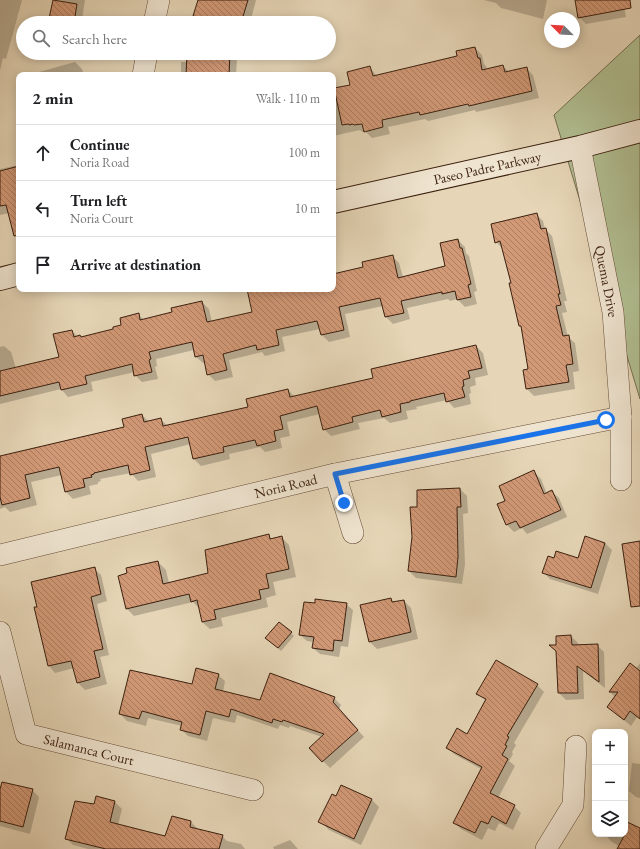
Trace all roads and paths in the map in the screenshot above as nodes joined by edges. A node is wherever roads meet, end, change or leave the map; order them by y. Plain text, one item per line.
1 (159, 0) edge
2 (156, 16) edge
3 (146, 60) edge
4 (144, 72) edge
5 (640, 130) edge
6 (580, 147) junction
7 (336, 201) edge
8 (16, 275) edge
9 (0, 279) edge
10 (621, 416) junction
11 (335, 474) junction
12 (621, 480) dead end
13 (353, 533) dead end
14 (0, 555) edge
15 (0, 632) edge
16 (576, 746) dead end
17 (253, 790) dead end
18 (546, 849) edge

1 - 2 street
3 - 4 street
5 - 6 main road, Paseo Padre Parkway
6 - 7 main road, Paseo Padre Parkway
6 - 10 street, Quema Drive
8 - 9 main road
10 - 11 street, Noria Road
10 - 12 street, Quema Drive
11 - 13 street
11 - 14 street, Noria Road
15 - 17 street, Salamanca Court
16 - 18 street

